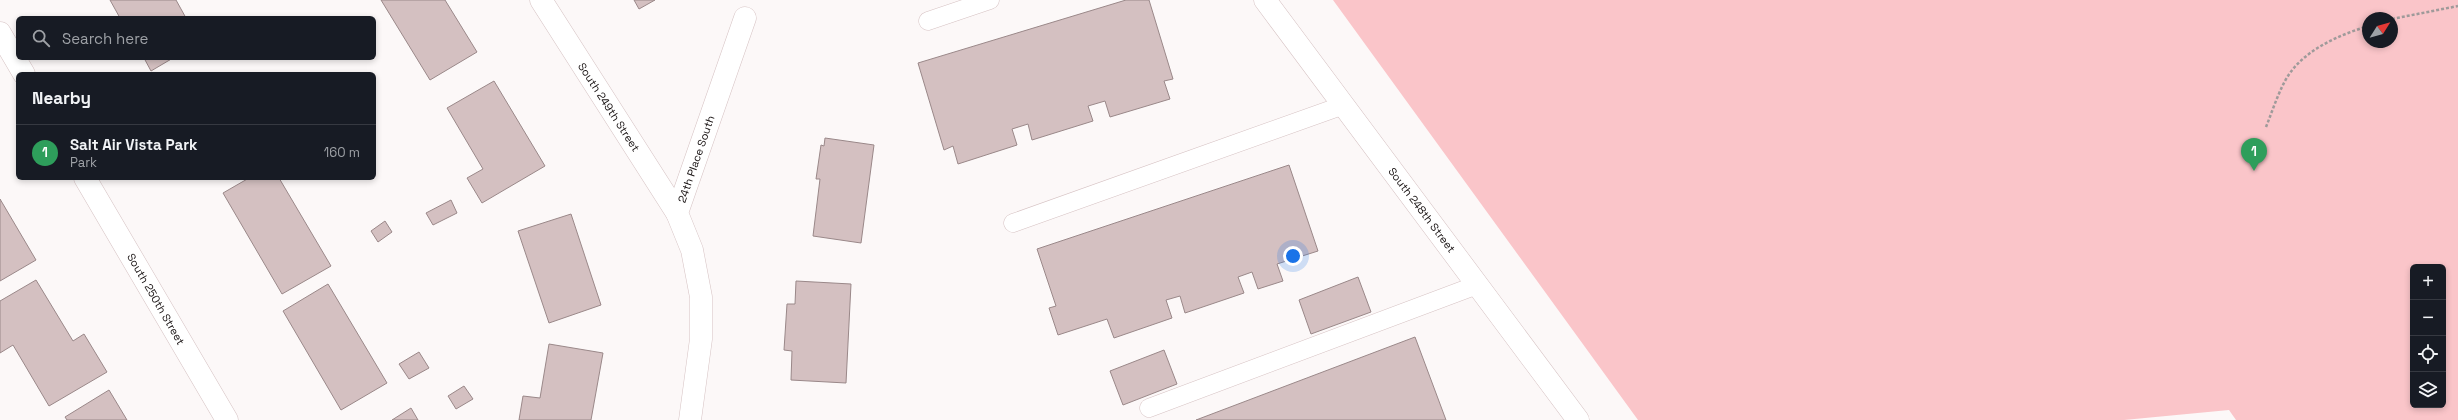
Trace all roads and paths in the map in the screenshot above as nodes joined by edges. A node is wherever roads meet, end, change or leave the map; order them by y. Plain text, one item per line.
1 (541, 0) edge
2 (990, 0) edge
3 (1265, 0) edge
4 (2458, 6) edge
5 (745, 18) dead end
6 (2398, 18) edge
7 (928, 21) dead end
8 (2362, 28) edge
9 (0, 33) edge
10 (23, 72) edge
11 (1344, 105) junction
12 (2266, 127) dead end
13 (86, 180) edge
14 (677, 213) junction
15 (1013, 223) dead end
16 (1477, 285) junction
17 (1149, 408) dead end
18 (228, 420) edge
19 (690, 420) edge
20 (1578, 420) edge

1 - 14 street, South 249th Street
2 - 7 lane
3 - 11 street, South 248th Street
4 - 6 path
5 - 14 street, 24th Place South
8 - 12 path
9 - 10 street
11 - 15 lane
11 - 16 street, South 248th Street
13 - 18 street, South 250th Street
14 - 19 street, 24th Place South
16 - 17 lane
16 - 20 street, South 248th Street

